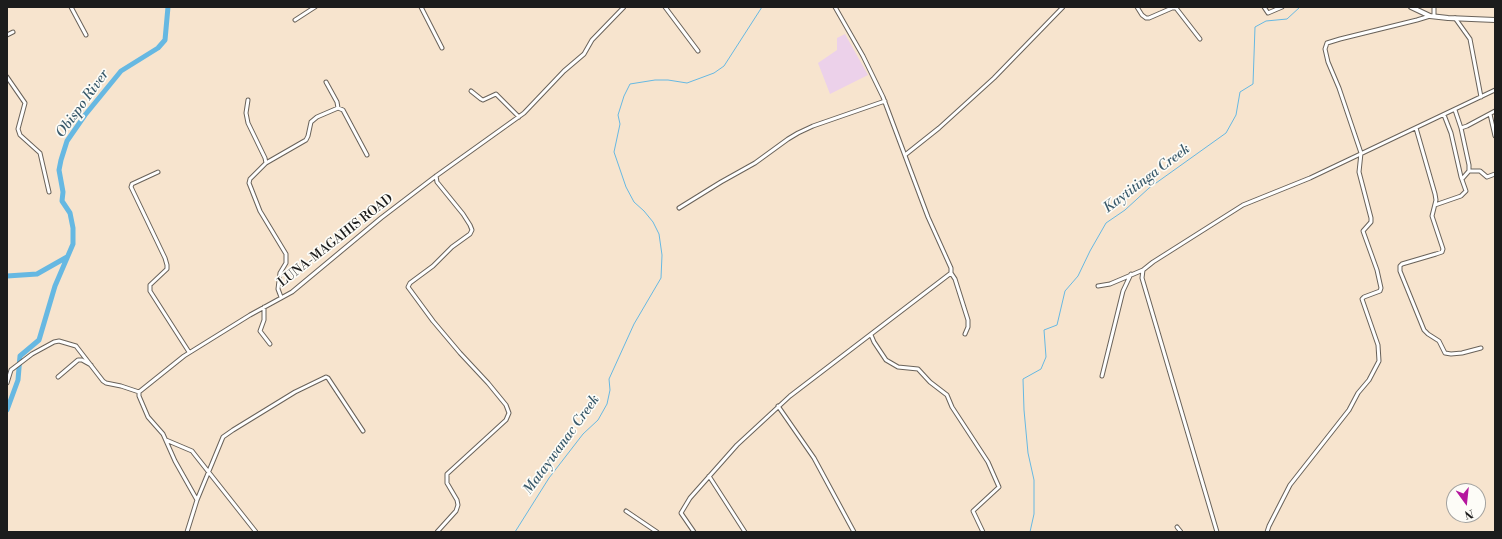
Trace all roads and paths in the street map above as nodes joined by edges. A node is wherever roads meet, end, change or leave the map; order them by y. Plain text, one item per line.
1 (71, 7) edge
2 (315, 7) edge
3 (421, 7) edge
4 (624, 7) edge
5 (665, 7) edge
6 (835, 7) edge
7 (1063, 7) edge
8 (1137, 7) edge
9 (1264, 7) edge
10 (1282, 7) edge
11 (1412, 7) edge
12 (1434, 7) edge
13 (1432, 16) junction
14 (1455, 18) junction
15 (295, 20) dead end
16 (1495, 20) edge
17 (13, 32) dead end
18 (7, 35) edge
19 (86, 35) dead end
20 (1200, 39) dead end
21 (442, 48) dead end
22 (698, 51) dead end
23 (7, 77) edge
24 (326, 82) dead end
25 (1495, 90) edge
26 (471, 91) dead end
27 (1481, 97) junction
28 (248, 100) dead end
29 (885, 101) junction
30 (338, 108) junction
31 (1455, 110) junction
32 (1495, 111) edge
33 (1490, 114) junction
34 (1444, 115) junction
35 (519, 117) junction
36 (1416, 128) junction
37 (1460, 128) junction
38 (1495, 136) edge
39 (1361, 153) junction
40 (368, 155) dead end
41 (905, 155) junction
42 (266, 163) junction
43 (1469, 171) junction
44 (158, 172) dead end
45 (1495, 174) edge
46 (436, 176) junction
47 (1462, 179) junction
48 (50, 192) dead end
49 (1435, 204) junction
50 (679, 208) dead end
51 (1143, 270) junction
52 (951, 273) junction
53 (1131, 274) junction
54 (1098, 286) dead end
55 (281, 298) junction
56 (264, 307) junction
57 (965, 334) dead end
58 (871, 335) junction
59 (270, 344) dead end
60 (1481, 348) dead end
61 (189, 352) junction
62 (92, 366) junction
63 (1102, 376) dead end
64 (58, 377) dead end
65 (7, 383) edge
66 (139, 392) junction
67 (778, 406) junction
68 (363, 431) dead end
69 (166, 440) junction
70 (209, 472) junction
71 (710, 476) junction
72 (197, 500) junction
73 (626, 511) dead end
74 (1177, 527) dead end
75 (187, 532) edge
76 (256, 532) edge
77 (437, 532) edge
78 (657, 532) edge
79 (694, 532) edge
80 (745, 532) edge
81 (854, 532) edge
82 (983, 532) edge
83 (1181, 532) edge
84 (1217, 532) edge
85 (1267, 532) edge

1 - 19 street
2 - 15 street
3 - 21 street
4 - 35 street, LUNA-MAGAHIS ROAD
5 - 22 street
6 - 29 street
7 - 41 street
8 - 20 street
9 - 10 street
11 - 13 main road
12 - 13 street
13 - 14 main road
13 - 39 street
14 - 16 main road
14 - 27 street
17 - 18 street
23 - 48 street
24 - 30 street
25 - 27 street
26 - 35 street
27 - 31 street
28 - 42 street
29 - 41 street
29 - 50 street
30 - 40 street
30 - 42 street
31 - 34 street
31 - 37 street
32 - 33 street
33 - 37 street
33 - 38 street
34 - 36 street
34 - 47 street
35 - 46 street, LUNA-MAGAHIS ROAD
36 - 39 street
36 - 49 street
37 - 43 street
39 - 51 street
39 - 85 street
41 - 52 street
42 - 55 street
43 - 45 street
43 - 47 street
44 - 61 street
46 - 55 street, LUNA-MAGAHIS ROAD
46 - 77 street
47 - 49 street
49 - 60 street
51 - 53 street
51 - 84 street
52 - 57 street
52 - 58 street
53 - 54 street
53 - 63 street
55 - 56 street, LUNA-MAGAHIS ROAD
56 - 59 street
56 - 61 street, LUNA-MAGAHIS ROAD
58 - 67 street
58 - 82 street
61 - 66 street, LUNA-MAGAHIS ROAD
62 - 64 street
62 - 65 street
62 - 66 street
66 - 69 street
67 - 71 street
67 - 81 street
68 - 70 street
69 - 70 street
69 - 72 street
70 - 72 street
70 - 76 street
71 - 79 street
71 - 80 street
72 - 75 street
73 - 78 street
74 - 83 street

